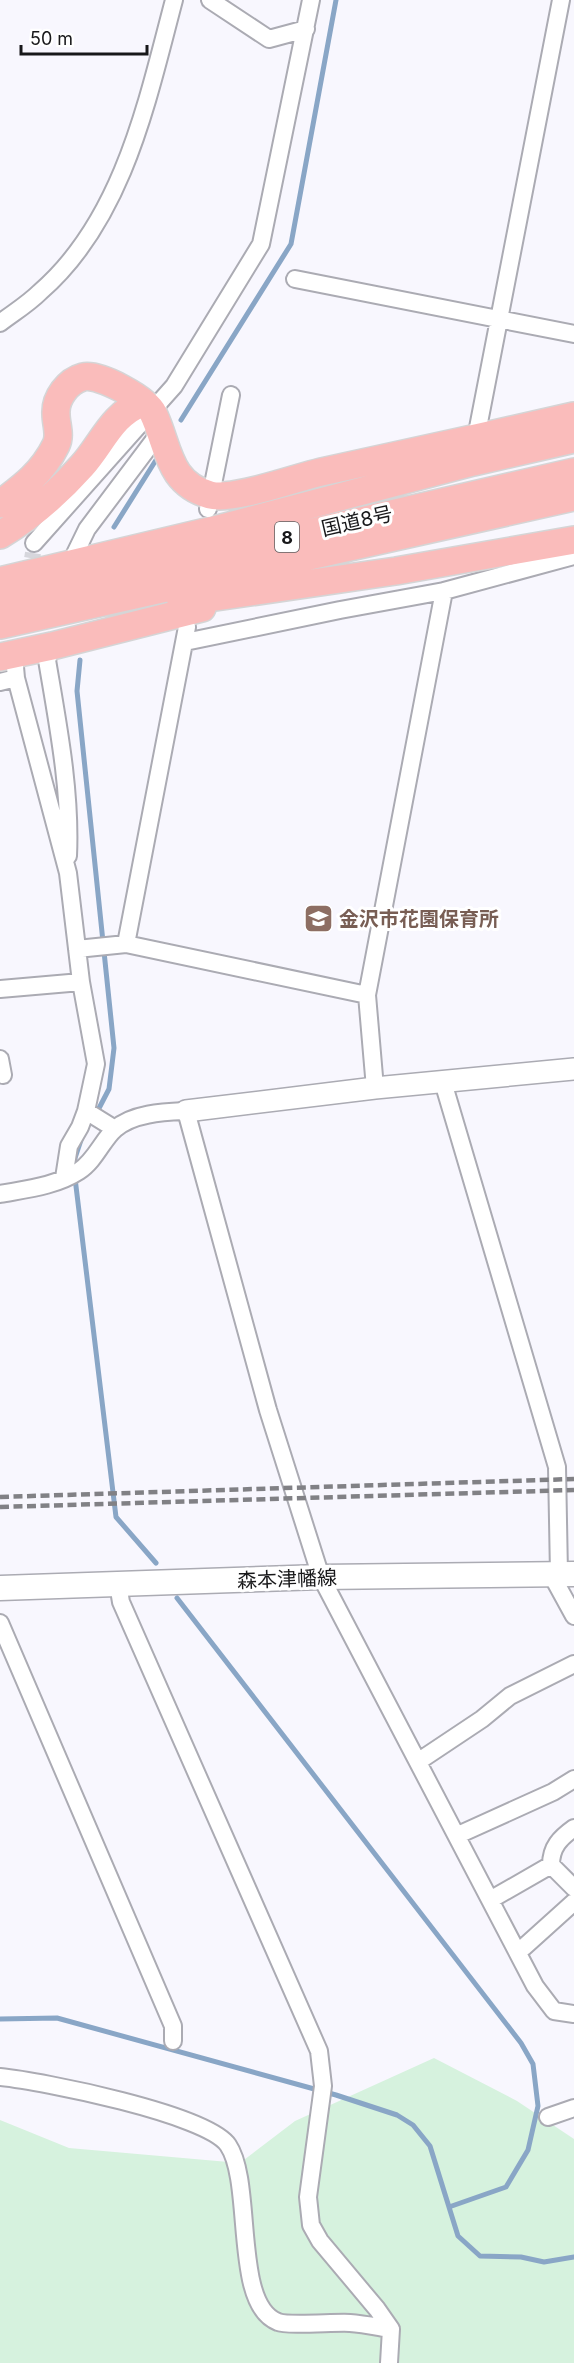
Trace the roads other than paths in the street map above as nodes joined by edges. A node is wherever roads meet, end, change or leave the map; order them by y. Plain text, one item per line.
1 (174, 0) edge
2 (210, 0) edge
3 (311, 0) edge
4 (561, 0) edge
5 (306, 29) junction
6 (295, 279) dead end
7 (498, 319) junction
8 (0, 323) edge
9 (574, 334) edge
10 (231, 395) dead end
11 (151, 415) junction
12 (574, 416) edge
13 (476, 438) junction
14 (574, 439) edge
15 (574, 472) edge
16 (574, 497) edge
17 (209, 502) junction
18 (0, 504) edge
19 (31, 516) junction
20 (0, 535) edge
21 (574, 540) edge
22 (574, 556) edge
23 (70, 564) junction
24 (0, 581) edge
25 (259, 590) junction
26 (444, 591) junction
27 (0, 601) edge
28 (0, 625) edge
29 (0, 637) edge
30 (52, 646) junction
31 (8, 671) edge
32 (68, 873) junction
33 (112, 945) junction
34 (77, 949) junction
35 (81, 982) junction
36 (0, 989) edge
37 (367, 995) junction
38 (574, 1069) edge
39 (443, 1082) junction
40 (375, 1088) junction
41 (186, 1111) junction
42 (98, 1119) junction
43 (72, 1174) junction
44 (0, 1194) edge
45 (561, 1574) edge
46 (321, 1577) junction
47 (118, 1584) junction
48 (0, 1588) edge
49 (574, 1616) edge
50 (0, 1623) edge
51 (574, 1664) edge
52 (419, 1761) junction
53 (574, 1779) edge
54 (574, 1828) edge
55 (458, 1835) junction
56 (550, 1865) junction
57 (574, 1888) edge
58 (490, 1900) junction
59 (574, 1902) edge
60 (517, 1951) junction
61 (574, 2014) edge
62 (173, 2041) dead end
63 (0, 2077) edge
64 (574, 2108) edge
65 (548, 2118) dead end
66 (391, 2329) junction
67 (389, 2363) edge

1 - 8 street
2 - 5 street
3 - 5 street
4 - 7 street
5 - 11 street
6 - 7 street
7 - 9 street
7 - 13 street
10 - 17 street
11 - 17 highway
11 - 18 highway
11 - 19 highway
11 - 19 street
11 - 23 street
12 - 13 highway
13 - 17 highway
14 - 23 highway
15 - 27 highway, 国道8号 / 8
16 - 28 highway, 国道8号 / 8
19 - 20 highway
21 - 25 highway
22 - 26 street
23 - 24 highway
25 - 29 highway
25 - 30 highway
26 - 33 street
26 - 37 street
30 - 31 highway
30 - 32 street
31 - 32 street
32 - 34 street
33 - 34 street
33 - 37 street
34 - 35 street
35 - 36 street
35 - 42 street
37 - 40 street
38 - 39 street
39 - 40 street
39 - 45 street
40 - 41 street
41 - 42 street
41 - 46 street
42 - 43 street
42 - 43 street
43 - 44 street
45 - 46 main road, 森本津幡線
45 - 49 street
46 - 47 main road, 森本津幡線
46 - 52 street
47 - 48 main road, 森本津幡線
47 - 66 street
50 - 62 street
51 - 52 street
52 - 55 street
53 - 55 street
54 - 56 street
55 - 58 street
56 - 57 street
56 - 58 street
58 - 60 street
59 - 60 street
60 - 61 street
63 - 66 street
64 - 65 street
66 - 67 street

